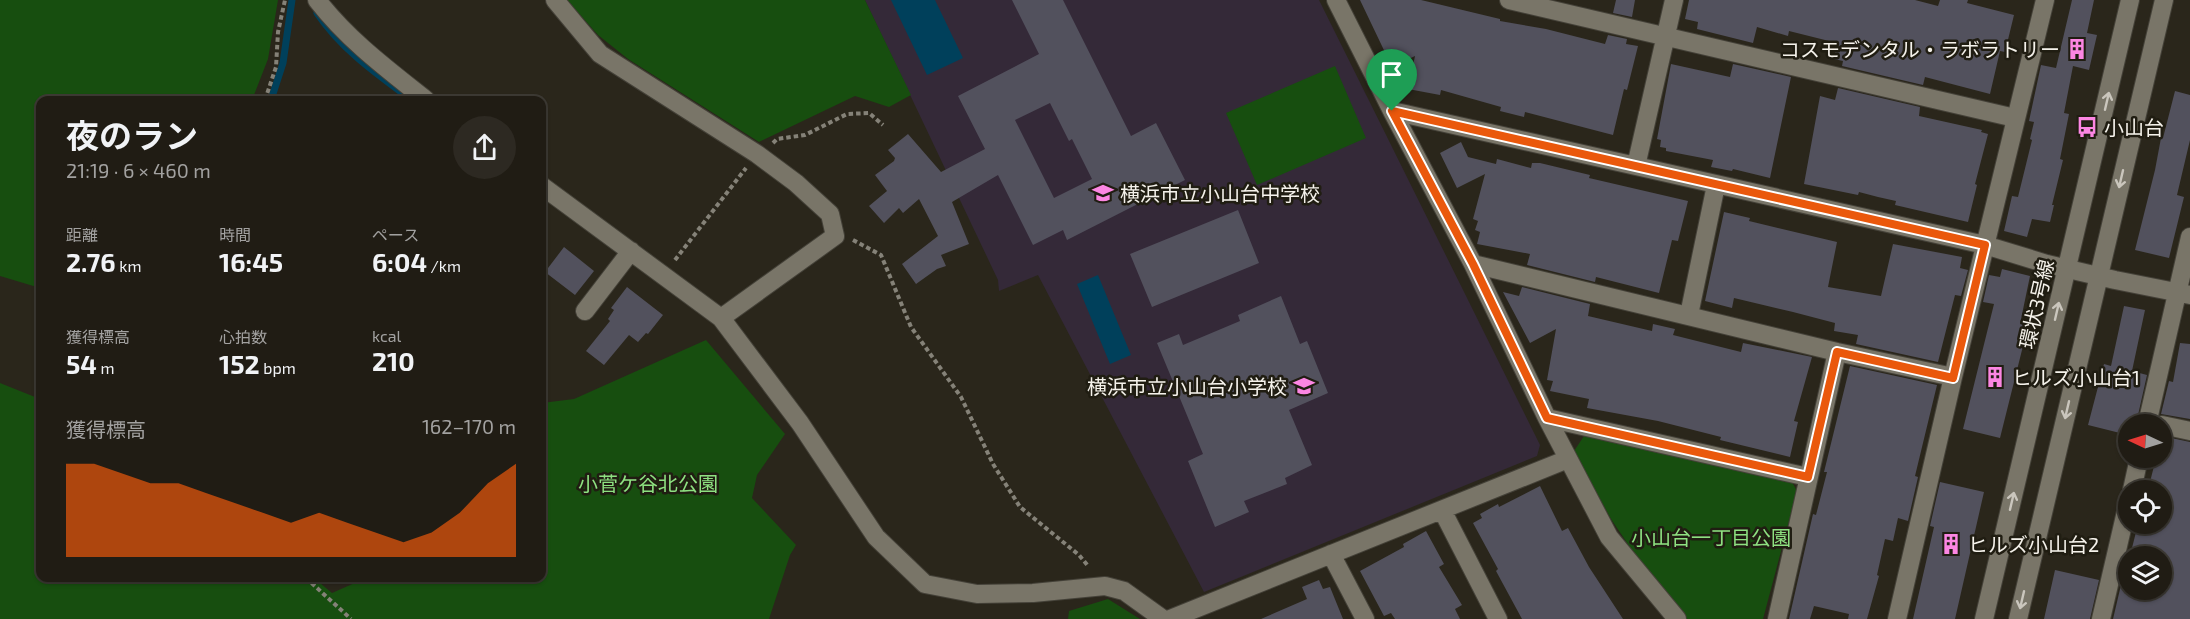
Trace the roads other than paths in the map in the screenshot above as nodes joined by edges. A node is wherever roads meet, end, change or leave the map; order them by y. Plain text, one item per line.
1 (317, 0) edge
2 (555, 0) edge
3 (1336, 0) edge
4 (1509, 0) edge
5 (1674, 0) edge
6 (2130, 0) edge
7 (2164, 0) edge
8 (2040, 1) edge
9 (1665, 36) junction
10 (421, 96) edge
11 (1392, 111) junction
12 (2015, 118) junction
13 (1636, 166) junction
14 (1716, 185) junction
15 (546, 189) edge
16 (2190, 237) edge
17 (1985, 245) junction
18 (631, 251) junction
19 (1473, 264) junction
20 (2067, 268) junction
21 (2098, 276) junction
22 (2183, 294) edge
23 (585, 311) dead end
24 (1689, 315) junction
25 (721, 318) junction
26 (1837, 352) junction
27 (1953, 378) junction
28 (2156, 414) edge
29 (1547, 418) junction
30 (2172, 428) edge
31 (2190, 431) edge
32 (1568, 459) junction
33 (1808, 477) junction
34 (1442, 510) junction
35 (2121, 534) edge
36 (1331, 554) junction
37 (1163, 619) edge
38 (1170, 619) edge
39 (1365, 619) edge
40 (1498, 619) edge
41 (1677, 619) edge
42 (1777, 619) edge
43 (1898, 619) edge
44 (1984, 619) edge
45 (2018, 619) edge
46 (2102, 619) edge

1 - 10 street
2 - 25 street
3 - 11 street
4 - 9 street
5 - 9 street
20 -> 6 street, 環状3号線
7 -> 21 street
8 - 12 street
9 - 12 street
9 - 13 street
11 - 13 street
11 - 19 street
12 - 17 street
13 - 14 street
14 - 17 street
14 - 24 street
15 - 18 street
16 - 22 street
17 - 20 street
17 - 27 street
18 - 23 street
18 - 25 street
19 - 24 street
19 - 29 street
20 - 21 street
44 -> 20 street, 環状3号線
21 - 22 street
21 -> 45 street
22 - 28 street
24 - 26 street
25 - 37 street
26 - 27 street
26 - 33 street
27 - 43 street
29 - 32 street
29 - 33 street
30 - 31 street
32 - 34 street
32 - 41 street
33 - 42 street
34 - 36 street
34 - 40 street
35 - 46 street
36 - 38 street
36 - 39 street

